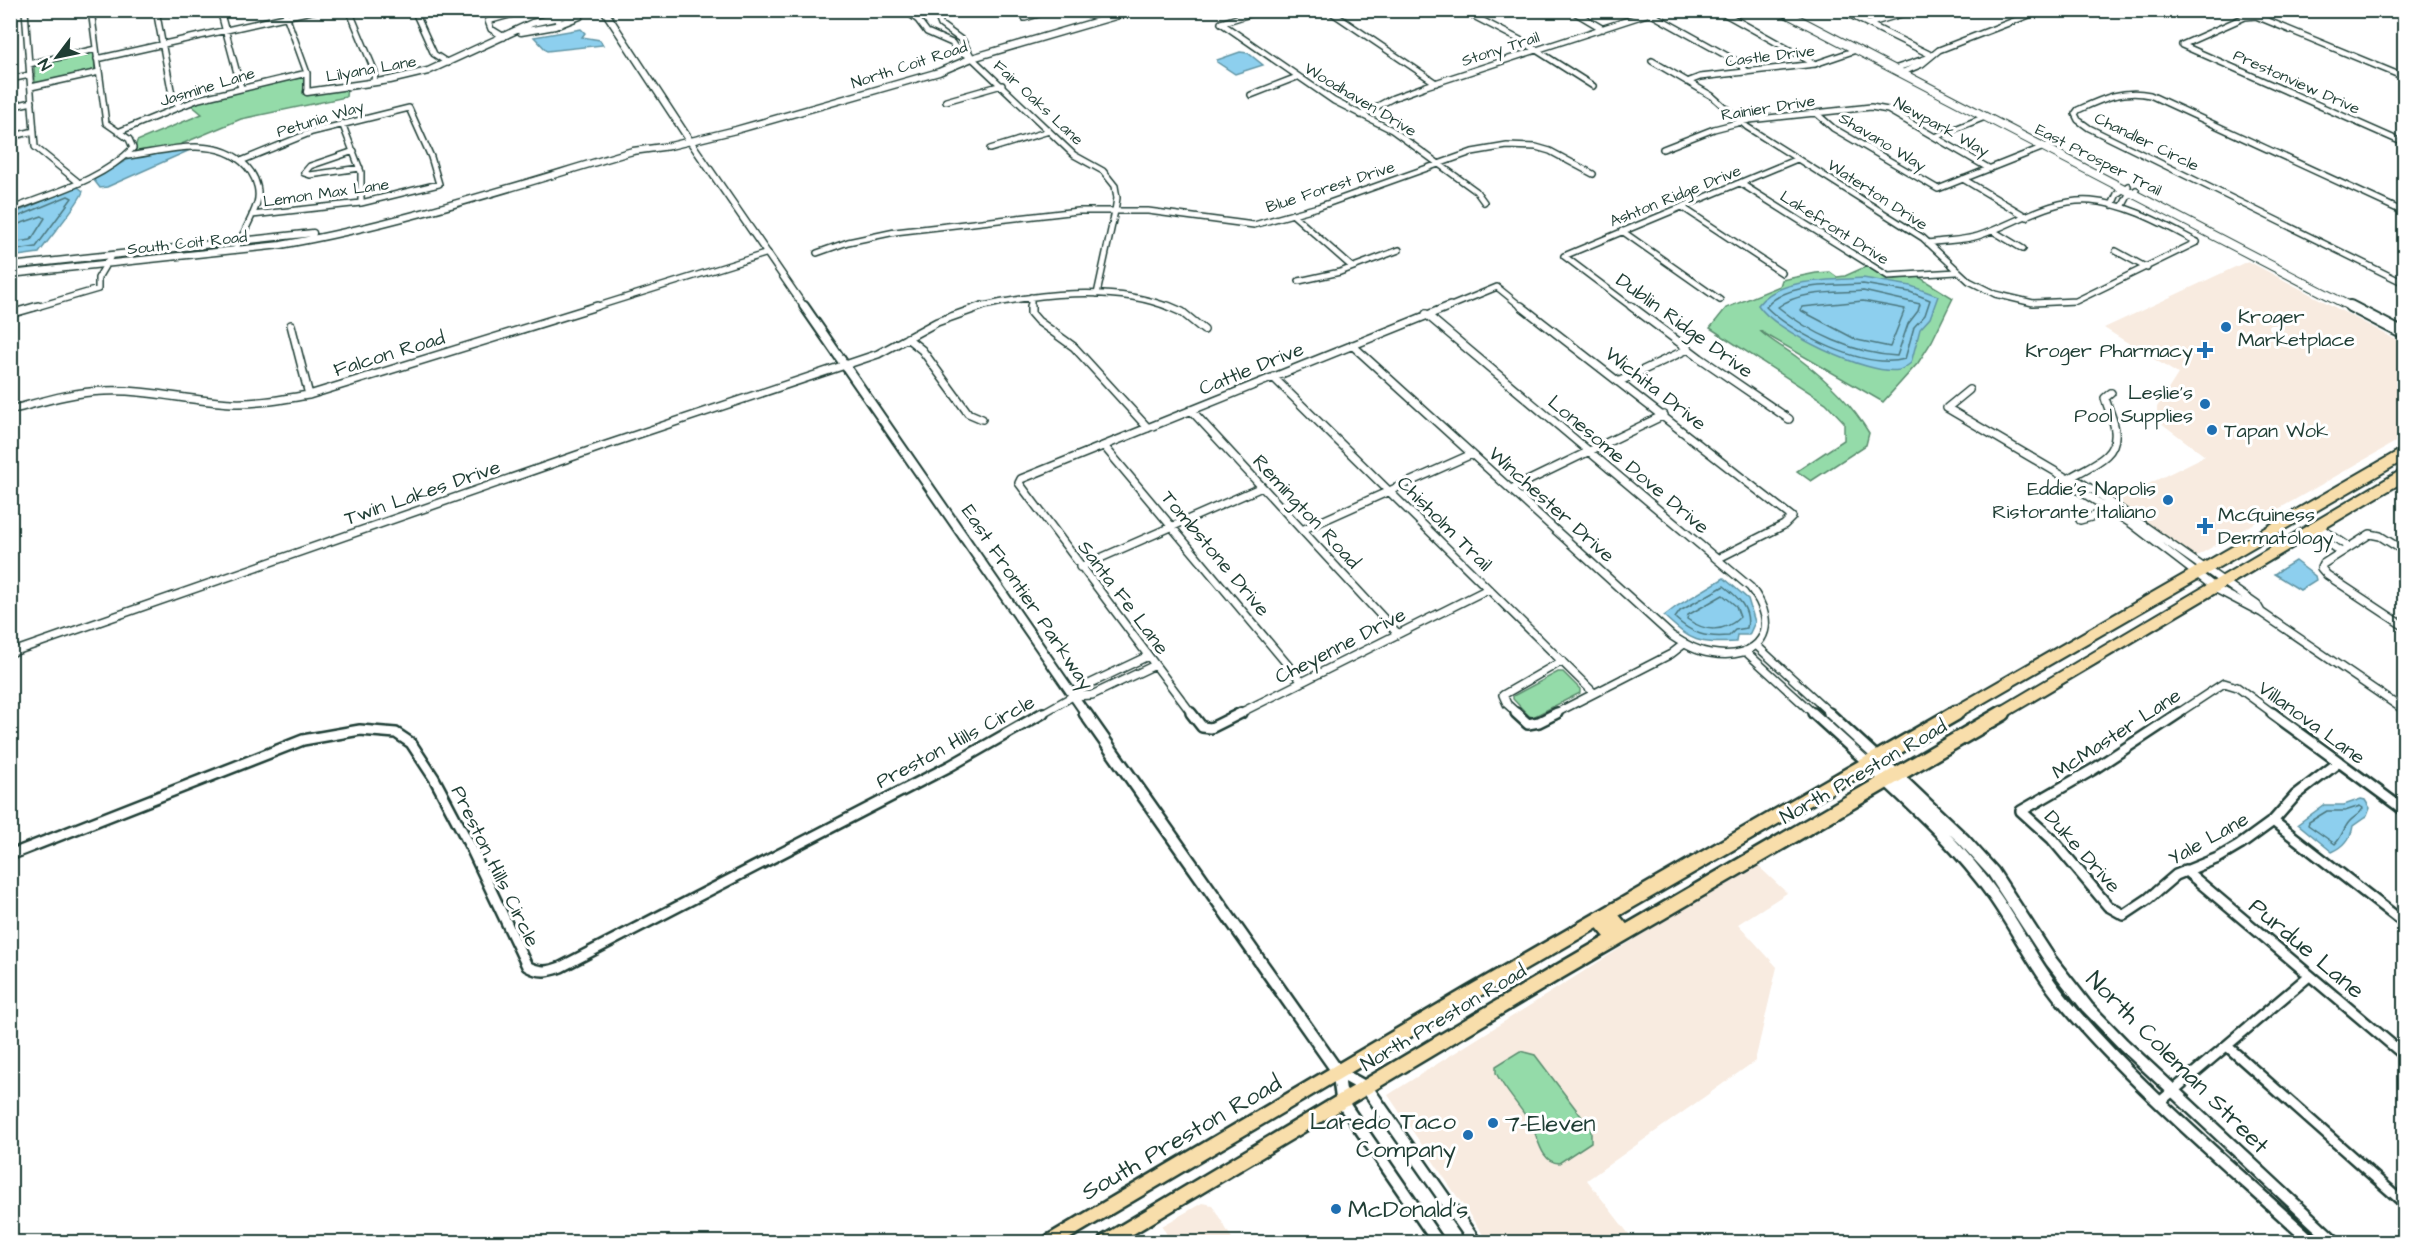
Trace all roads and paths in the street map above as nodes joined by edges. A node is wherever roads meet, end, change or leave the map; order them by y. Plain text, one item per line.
1 (25, 10) edge
2 (91, 10) edge
3 (156, 10) edge
4 (220, 10) edge
5 (284, 10) edge
6 (316, 10) edge
7 (363, 10) edge
8 (414, 10) edge
9 (527, 10) edge
10 (551, 10) edge
11 (590, 10) edge
12 (595, 10) edge
13 (604, 10) edge
14 (915, 10) edge
15 (935, 10) edge
16 (1052, 10) edge
17 (1136, 10) edge
18 (1263, 10) edge
19 (1328, 10) edge
20 (1462, 10) edge
21 (1571, 10) edge
22 (1718, 10) edge
23 (1780, 10) edge
24 (1790, 10) edge
25 (1840, 10) edge
26 (1915, 10) edge
27 (2042, 10) edge
28 (906, 11) edge
29 (350, 12) edge
30 (1647, 12) edge
31 (2266, 13) dead end
32 (287, 17) junction
33 (555, 17) junction
34 (1025, 18) dead end
35 (2260, 18) junction
36 (561, 24) junction
37 (1868, 24) junction
38 (949, 29) junction
39 (1603, 29) junction
40 (225, 31) junction
41 (504, 37) junction
42 (936, 37) junction
43 (965, 43) junction
44 (162, 45) junction
45 (954, 46) junction
46 (96, 49) junction
47 (1535, 50) junction
48 (1856, 50) junction
49 (1929, 56) junction
50 (972, 58) junction
51 (97, 59) junction
52 (1652, 61) dead end
53 (448, 63) junction
54 (29, 64) junction
55 (1815, 64) junction
56 (2404, 69) edge
57 (1900, 70) junction
58 (99, 72) junction
59 (1747, 72) junction
60 (307, 73) junction
61 (2396, 74) junction
62 (30, 75) junction
63 (1297, 77) junction
64 (2404, 77) edge
65 (10, 79) edge
66 (374, 82) junction
67 (1687, 82) junction
68 (1436, 83) junction
69 (1002, 85) junction
70 (1593, 86) dead end
71 (31, 87) junction
72 (241, 88) junction
73 (307, 92) joint
74 (1251, 94) dead end
75 (946, 101) dead end
76 (32, 102) junction
77 (180, 106) junction
78 (10, 107) edge
79 (1880, 107) joint
80 (1816, 113) junction
81 (1361, 115) junction
82 (1984, 117) junction
83 (1740, 122) junction
84 (342, 123) junction
85 (34, 131) junction
86 (1049, 131) junction
87 (118, 132) junction
88 (10, 137) edge
89 (1935, 137) junction
90 (690, 141) junction
91 (2404, 142) edge
92 (2046, 146) junction
93 (990, 149) dead end
94 (1663, 149) dead end
95 (354, 151) junction
96 (128, 156) junction
97 (1797, 159) junction
98 (241, 161) junction
99 (1438, 163) junction
100 (360, 168) junction
101 (1990, 169) junction
102 (1593, 174) dead end
103 (1963, 179) junction
104 (77, 182) junction
105 (1740, 183) junction
106 (439, 184) joint
107 (2130, 189) junction
108 (1484, 202) dead end
109 (361, 203) junction
110 (2112, 205) junction
111 (1682, 207) junction
112 (2122, 207) junction
113 (11, 210) edge
114 (1114, 210) junction
115 (2404, 212) edge
116 (1292, 214) junction
117 (252, 215) junction
118 (2027, 217) junction
119 (365, 226) junction
120 (1622, 231) junction
121 (1993, 231) junction
122 (239, 242) junction
123 (1928, 243) junction
124 (2023, 249) dead end
125 (236, 250) junction
126 (1400, 250) dead end
127 (2116, 251) dead end
128 (768, 252) junction
129 (817, 253) dead end
130 (111, 256) junction
131 (1564, 256) joint
132 (106, 264) junction
133 (10, 266) edge
134 (1352, 267) junction
135 (2147, 268) junction
136 (1957, 272) junction
137 (1782, 273) dead end
138 (10, 274) edge
139 (1299, 280) dead end
140 (2404, 284) edge
141 (1497, 287) joint
142 (1097, 294) junction
143 (1030, 297) junction
144 (1720, 300) dead end
145 (2355, 305) junction
146 (10, 314) edge
147 (1426, 314) junction
148 (291, 325) dead end
149 (2404, 328) edge
150 (1204, 330) dead end
151 (2404, 334) edge
152 (907, 338) junction
153 (1352, 345) junction
154 (1688, 349) junction
155 (845, 364) junction
156 (1273, 377) junction
157 (1620, 381) junction
158 (1969, 390) dead end
159 (2111, 393) dead end
160 (309, 395) junction
161 (10, 410) edge
162 (1191, 411) junction
163 (1664, 415) junction
164 (982, 419) dead end
165 (1789, 419) dead end
166 (1148, 428) junction
167 (1104, 446) junction
168 (1588, 451) junction
169 (1472, 454) junction
170 (2404, 454) edge
171 (2372, 472) junction
172 (2404, 475) edge
173 (2068, 479) junction
174 (1019, 483) joint
175 (2390, 483) junction
176 (1262, 487) junction
177 (1511, 489) junction
178 (1389, 491) junction
179 (2120, 508) junction
180 (2112, 512) junction
181 (2080, 520) dead end
182 (1172, 526) junction
183 (2314, 529) junction
184 (1302, 530) junction
185 (2349, 547) junction
186 (2404, 550) edge
187 (2342, 552) junction
188 (1717, 560) junction
189 (1080, 567) junction
190 (2200, 571) junction
191 (2219, 584) junction
192 (1488, 589) junction
193 (2404, 626) edge
194 (1398, 634) junction
195 (1684, 644) junction
196 (1756, 645) junction
197 (1745, 651) junction
198 (10, 653) edge
199 (1148, 656) junction
200 (1562, 661) junction
201 (1155, 665) junction
202 (1780, 667) junction
203 (1770, 673) junction
204 (1302, 682) junction
205 (2228, 684) joint
206 (1594, 693) junction
207 (1073, 696) junction
208 (2404, 710) edge
209 (1206, 728) joint
210 (1874, 761) junction
211 (2339, 762) junction
212 (1892, 778) junction
213 (2404, 810) edge
214 (2021, 811) joint
215 (2273, 821) junction
216 (10, 855) edge
217 (2185, 870) junction
218 (2118, 914) joint
219 (1604, 917) junction
220 (2404, 923) edge
221 (1620, 936) junction
222 (2309, 976) junction
223 (2227, 1046) junction
224 (2404, 1055) edge
225 (1338, 1072) junction
226 (1367, 1088) junction
227 (2173, 1091) junction
228 (2161, 1101) junction
229 (1342, 1102) junction
230 (2404, 1203) edge
231 (1050, 1242) edge
232 (1106, 1242) edge
233 (1438, 1242) edge
234 (1475, 1242) edge
235 (2312, 1242) edge
236 (2335, 1242) edge

1 - 54 street
2 - 46 street
3 - 44 street
4 - 40 street
5 - 32 street
6 - 32 street
7 - 29 street
8 - 53 street
9 - 41 street
10 - 33 street
11 - 33 street, Lilyana Lane
12 - 36 street, Lilyana Lane
13 - 90 street, East Frontier Parkway
14 - 28 street
15 - 38 street, Fair Oaks Lane
16 - 34 street
17 - 50 street, North Coit Road
18 - 63 street, Woodhaven Drive
19 - 68 street
20 - 47 street
21 - 39 street
22 - 55 street
23 - 48 main road, East Prosper Trail
24 - 57 main road, East Prosper Trail
25 - 37 street
26 - 37 street
27 - 49 street
28 - 42 street, Fair Oaks Lane
29 - 66 street
30 - 39 street, Stony Trail
30 - 59 street
31 - 35 street
32 - 40 street
32 - 60 street
33 - 36 street
33 - 41 street, Lilyana Lane
35 - 61 street
35 - 91 street, Prestonview Drive
36 - 41 street, Lilyana Lane
37 - 49 street
38 - 42 street
38 - 43 street, Fair Oaks Lane
39 - 47 street, Stony Trail
40 - 44 street
40 - 72 street
41 - 53 street, Lilyana Lane
42 - 45 street, Fair Oaks Lane
43 - 45 street
43 - 50 street, Fair Oaks Lane
44 - 51 street
44 - 77 street
45 - 50 street, Fair Oaks Lane
46 - 51 street
46 - 54 street
47 - 68 street, Stony Trail
47 - 70 street
48 - 55 street, Castle Drive
48 - 57 main road, East Prosper Trail
49 - 57 street
50 - 69 street, Fair Oaks Lane
50 - 90 street, North Coit Road
51 - 58 street
52 - 67 street, Waterton Drive
53 - 66 street, Lilyana Lane
54 - 62 street
55 - 59 street, Castle Drive
56 - 61 street
57 - 82 main road, East Prosper Trail
57 - 92 main road, East Prosper Trail
58 - 71 street
58 - 87 street
59 - 67 street, Castle Drive
60 - 72 street, Jasmine Lane
60 - 73 street
61 - 64 street
62 - 65 street
62 - 71 street
63 - 74 street
63 - 81 street, Woodhaven Drive
66 - 73 street, Lilyana Lane
67 - 83 street, Waterton Drive
68 - 81 street, Stony Trail
69 - 75 street
69 - 86 street, Fair Oaks Lane
71 - 76 street
72 - 77 street, Jasmine Lane
76 - 78 street
76 - 85 street
77 - 87 street, Jasmine Lane
79 - 80 street, Rainier Drive
79 - 89 street, Newpark Way
80 - 83 street, Rainier Drive
80 - 103 street, Shavano Way
81 - 99 street, Woodhaven Drive
82 - 89 street
82 - 92 main road, East Prosper Trail
83 - 94 street, Rainier Drive
83 - 97 street, Waterton Drive
84 - 95 street
84 - 98 street, Petunia Way
84 - 106 street, Petunia Way
85 - 88 street
85 - 104 street
86 - 93 street
86 - 114 street, Fair Oaks Lane
87 - 96 street
89 - 101 street, Newpark Way
90 - 119 street, South Coit Road
90 - 128 street, East Frontier Parkway
92 - 101 street
92 - 107 main road, East Prosper Trail
95 - 100 street
95 - 100 street
96 - 98 street
96 - 104 street
97 - 105 street, Ashton Ridge Drive
97 - 123 street, Waterton Drive
98 - 117 street
99 - 102 street, Blue Forest Drive
99 - 108 street, Woodhaven Drive
99 - 116 street, Blue Forest Drive
100 - 109 street
101 - 103 street
103 - 118 street
104 - 113 street
105 - 111 street, Ashton Ridge Drive
105 - 136 street, Lakefront Drive
106 - 109 street, Lemon Max Lane
107 - 110 street
107 - 112 street
107 - 145 main road, East Prosper Trail
109 - 117 street, Lemon Max Lane
110 - 112 street
110 - 118 street
111 - 120 street, Ashton Ridge Drive
111 - 137 street
112 - 135 street, Waterton Drive
114 - 116 street, Blue Forest Drive
114 - 129 street, Blue Forest Drive
114 - 142 street, Fair Oaks Lane
115 - 140 street, Chandler Circle
116 - 134 street
117 - 122 street
118 - 121 street
119 - 122 street, South Coit Road
119 - 125 street, South Coit Road
120 - 131 street, Ashton Ridge Drive
120 - 144 street
121 - 123 street
121 - 124 street
122 - 125 street
122 - 130 street, South Coit Road
123 - 136 street, Waterton Drive
125 - 132 street, South Coit Road
126 - 134 street
127 - 135 street
128 - 155 street, East Frontier Parkway
128 - 160 street, Falcon Road
130 - 132 street
130 - 133 street, South Coit Road
131 - 154 street, Dublin Ridge Drive
132 - 138 street, South Coit Road
132 - 146 street
134 - 139 street
135 - 136 street, Waterton Drive
141 - 147 street, Cattle Drive
141 - 157 street, Wichita Drive
142 - 143 street, Twin Lakes Drive
142 - 150 street, Twin Lakes Drive
143 - 152 street, Twin Lakes Drive
143 - 166 street
145 - 149 main road, East Prosper Trail
145 - 151 main road, East Prosper Trail
147 - 153 street, Cattle Drive
147 - 168 street, Lonesome Dove Drive
148 - 160 street
152 - 155 street, Twin Lakes Drive
152 - 164 street
153 - 156 street, Cattle Drive
153 - 169 street, Winchester Drive
154 - 157 street
154 - 165 street, Dublin Ridge Drive
155 - 198 street, Twin Lakes Drive
155 - 207 street, East Frontier Parkway
156 - 162 street, Cattle Drive
156 - 178 street, Chisholm Trail
157 - 163 street, Wichita Drive
158 - 173 street
159 - 173 street
160 - 161 street, Falcon Road
162 - 166 street, Cattle Drive
162 - 176 street, Remington Road
163 - 168 street
163 - 188 street, Wichita Drive
166 - 167 street, Cattle Drive
167 - 174 street, Cattle Drive
167 - 182 street, Tombstone Drive
168 - 177 street
168 - 188 street, Lonesome Dove Drive
169 - 177 street, Winchester Drive
169 - 178 street
170 - 171 main road, North Preston Road
171 - 175 main road
171 - 190 main road, North Preston Road
172 - 175 main road, North Preston Road
173 - 179 street
173 - 180 street
174 - 189 street, Santa Fe Lane
175 - 183 main road, North Preston Road
176 - 182 street
176 - 184 street, Remington Road
177 - 195 street, Winchester Drive
178 - 184 street
178 - 192 street, Chisholm Trail
179 - 180 street
179 - 190 street
180 - 181 street
180 - 190 street
182 - 189 street
182 - 204 street, Tombstone Drive
183 - 185 street
183 - 187 street
183 - 191 main road, North Preston Road
184 - 194 street, Remington Road
185 - 186 street
185 - 187 street
187 - 193 street
188 - 196 street, Lonesome Dove Drive
189 - 199 street, Santa Fe Lane
190 - 191 street
190 - 210 main road, North Preston Road
191 - 208 street
191 - 212 main road, North Preston Road
192 - 194 street, Cheyenne Drive
192 - 200 street, Chisholm Trail
194 - 204 street, Cheyenne Drive
195 - 197 street, Winchester Drive
195 - 206 street
196 - 197 street
196 - 202 street, North Coleman Street
197 - 203 street, North Coleman Street
199 - 201 street, Santa Fe Lane
199 - 207 street, Preston Hills Circle
200 - 206 street, Chisholm Trail
200 - 206 street
201 - 207 street
201 - 209 street, Santa Fe Lane
202 - 203 street
202 - 210 street, North Coleman Street
203 - 210 street, North Coleman Street
204 - 209 street, Cheyenne Drive
205 - 211 street, Villanova Lane
205 - 214 street, McMaster Lane
207 - 216 street, Preston Hills Circle
207 - 225 street, East Frontier Parkway
210 - 212 street, North Coleman Street
210 - 219 main road, North Preston Road
211 - 213 street, Villanova Lane
211 - 215 street, Yale Lane
212 - 221 main road, North Preston Road
212 - 227 street, North Coleman Street
212 - 228 street, North Coleman Street
214 - 218 street, Duke Drive
215 - 217 street, Yale Lane
215 - 220 street
217 - 218 street, Yale Lane
217 - 222 street, Purdue Lane
219 - 221 main road
219 - 225 main road, North Preston Road
221 - 226 main road, North Preston Road
222 - 223 street
222 - 224 street, Purdue Lane
223 - 227 street
223 - 230 street
225 - 226 street
225 - 229 street
225 - 231 main road, South Preston Road
226 - 229 main road, North Preston Road
226 - 234 street
227 - 228 street
227 - 236 street, North Coleman Street
228 - 235 street, North Coleman Street
229 - 232 main road
229 - 233 street

